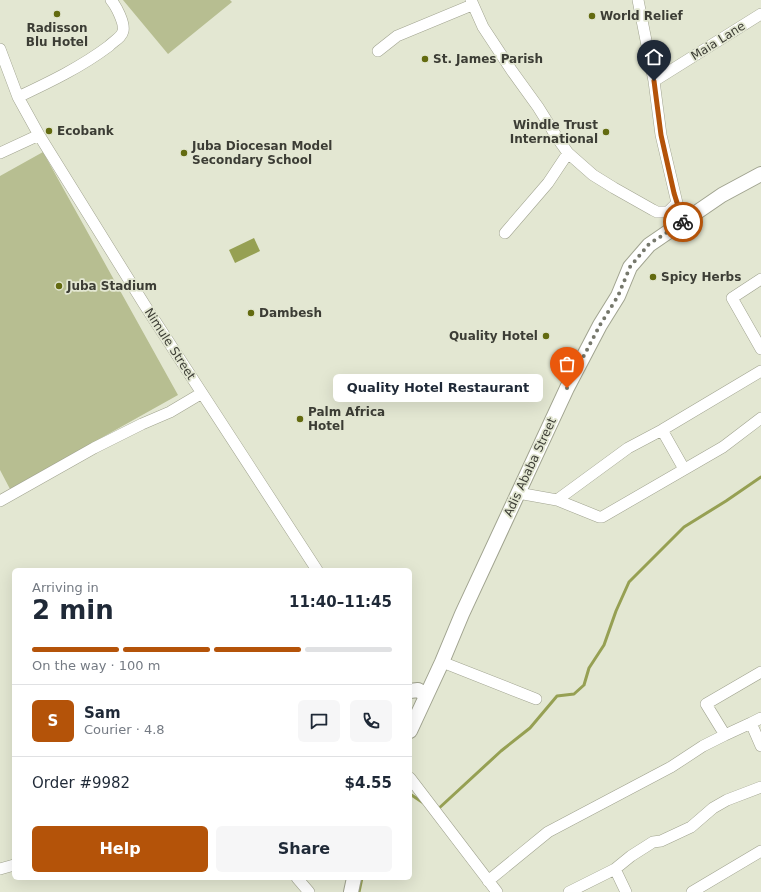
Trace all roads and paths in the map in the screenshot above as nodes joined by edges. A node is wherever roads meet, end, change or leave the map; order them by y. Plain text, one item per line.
1 (111, 0) edge
2 (638, 0) edge
3 (471, 2) edge
4 (761, 14) edge
5 (0, 49) edge
6 (378, 51) dead end
7 (654, 81) junction
8 (18, 97) junction
9 (39, 135) junction
10 (0, 153) edge
11 (568, 153) junction
12 (761, 174) edge
13 (677, 203) junction
14 (683, 221) junction
15 (505, 232) dead end
16 (761, 280) edge
17 (761, 349) edge
18 (761, 371) edge
19 (202, 393) junction
20 (761, 418) edge
21 (662, 430) junction
22 (684, 470) junction
23 (518, 493) junction
24 (557, 500) junction
25 (0, 501) edge
26 (316, 568) edge
27 (442, 662) junction
28 (761, 672) edge
29 (412, 691) edge
30 (426, 695) junction
31 (536, 699) dead end
32 (412, 720) edge
33 (756, 720) edge
34 (725, 735) junction
35 (761, 746) edge
36 (412, 781) edge
37 (761, 787) edge
38 (761, 851) edge
39 (12, 866) edge
40 (0, 869) edge
41 (615, 869) junction
42 (299, 880) edge
43 (354, 880) edge
44 (488, 881) junction
45 (309, 892) edge
46 (351, 892) edge
47 (497, 892) edge
48 (569, 892) edge
49 (626, 892) edge
50 (692, 892) edge

1 - 8 street
2 - 7 street
3 - 6 street
3 - 11 street
4 - 7 street, Maia Lane
5 - 8 street, Nimule Street
7 - 13 street
8 - 9 street, Nimule Street
9 - 10 street
9 - 19 street, Nimule Street
11 - 13 street
11 - 15 street
12 - 14 street, Adis Ababa Street
13 - 14 street
14 - 23 street, Adis Ababa Street
16 - 17 street
18 - 21 street
19 - 25 street
19 - 26 street, Nimule Street
20 - 22 street
21 - 22 street
21 - 24 street
22 - 24 street
23 - 24 street
23 - 27 street, Adis Ababa Street
27 - 30 street, Adis Ababa Street
27 - 31 street
28 - 34 street
29 - 30 street
30 - 32 street, Adis Ababa Street
33 - 34 street
33 - 35 street
34 - 44 street
36 - 44 street
37 - 41 street
38 - 50 street
39 - 40 street
41 - 48 street
41 - 49 street
42 - 45 street
43 - 46 street
44 - 47 street

